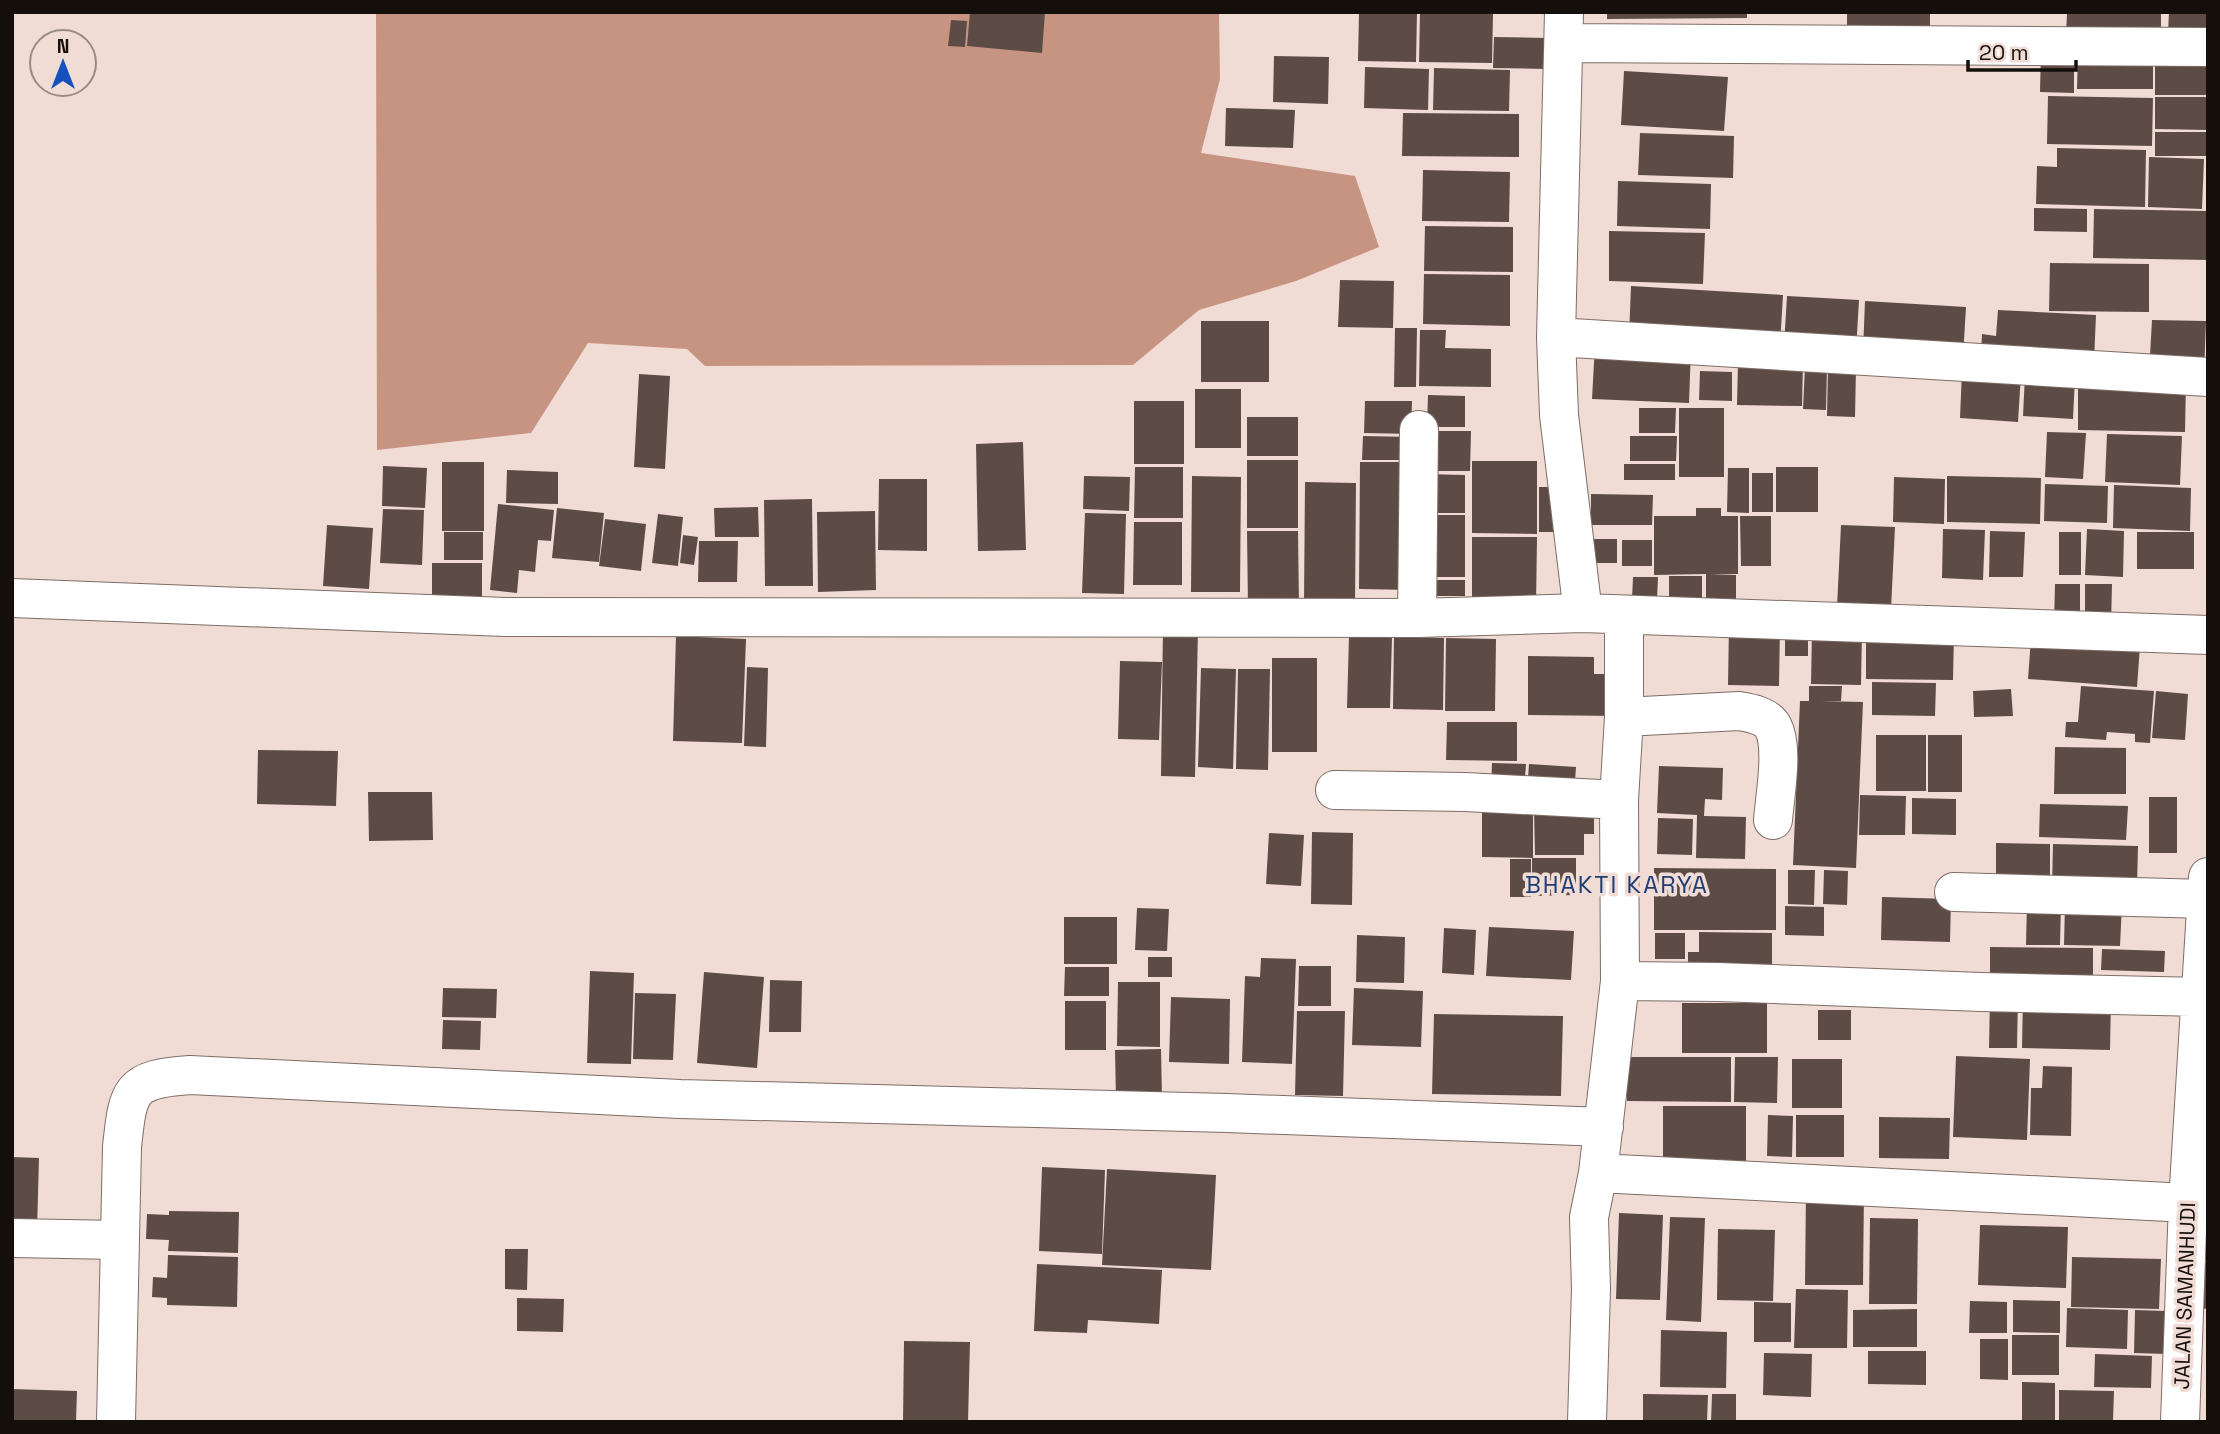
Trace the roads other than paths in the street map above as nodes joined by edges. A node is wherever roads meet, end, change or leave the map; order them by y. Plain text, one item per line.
1 (1564, 28) edge
2 (2208, 47) edge
3 (1556, 337) junction
4 (2208, 377) edge
5 (1419, 430) dead end
6 (12, 598) edge
7 (1583, 613) junction
8 (1624, 615) junction
9 (1418, 618) junction
10 (2208, 635) edge
11 (1624, 717) junction
12 (1335, 790) dead end
13 (1619, 800) junction
14 (1773, 820) dead end
15 (2207, 888) edge
16 (1954, 892) dead end
17 (1620, 981) junction
18 (2202, 997) junction
19 (2203, 1040) edge
20 (1604, 1127) junction
21 (1598, 1173) junction
22 (2188, 1203) junction
23 (12, 1238) edge
24 (119, 1240) junction
25 (116, 1422) edge
26 (1587, 1422) edge
27 (2179, 1422) edge

1 - 2 street
1 - 3 street
3 - 4 street
3 - 7 street
5 - 9 street
6 - 9 street
7 - 8 street
7 - 9 street
8 - 10 street
8 - 11 street
11 - 13 street
11 - 14 street
12 - 13 street
13 - 17 street
15 - 16 street
15 - 18 street, JALAN SAMANHUDI
17 - 18 street
17 - 20 street
18 - 19 street, JALAN SAMANHUDI
19 - 22 street, JALAN SAMANHUDI
20 - 21 street
20 - 24 street
21 - 22 street
21 - 26 street
22 - 27 street, JALAN SAMANHUDI
23 - 24 street
24 - 25 street

